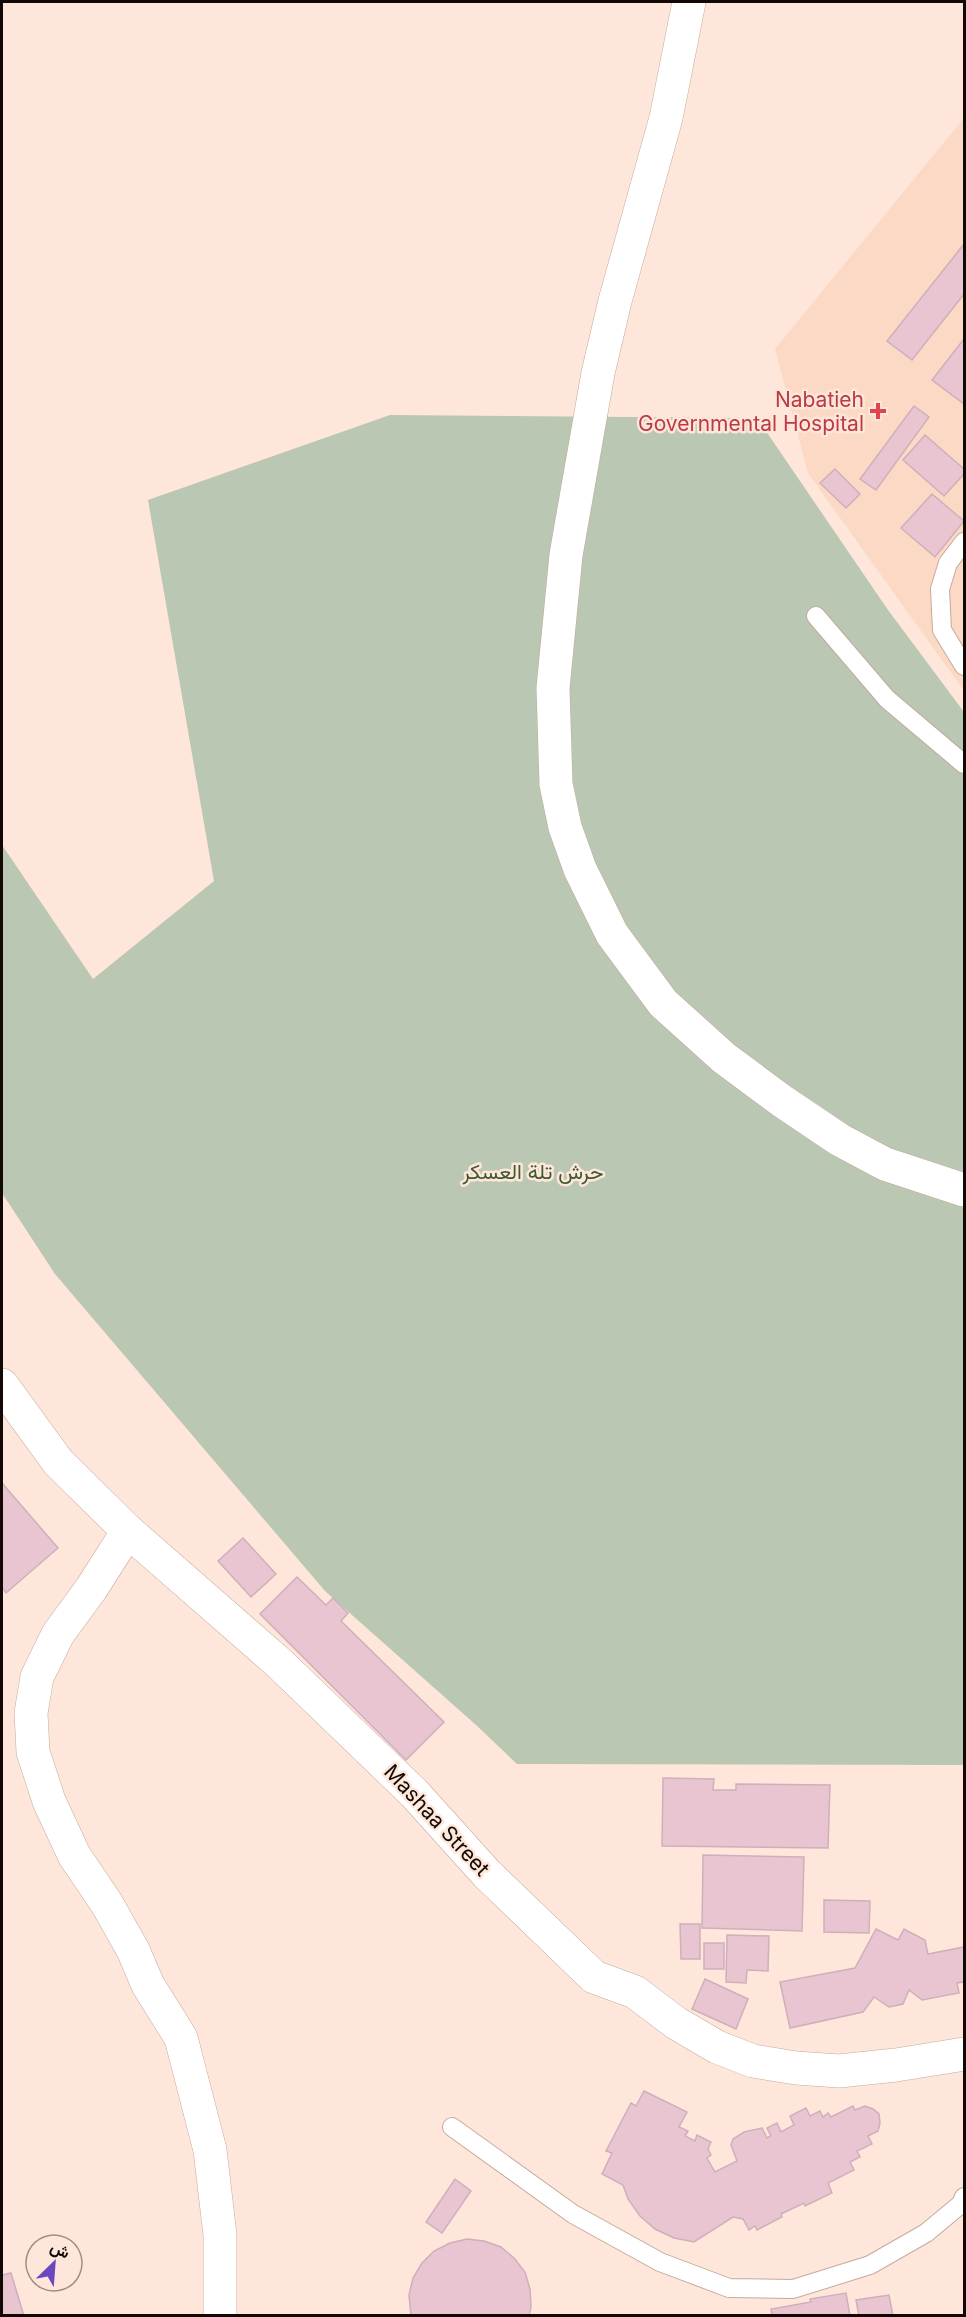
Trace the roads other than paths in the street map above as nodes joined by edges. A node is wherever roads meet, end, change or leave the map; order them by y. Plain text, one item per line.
1 (689, 2) edge
2 (964, 542) edge
3 (816, 616) dead end
4 (964, 666) edge
5 (964, 764) edge
6 (964, 1190) edge
7 (2, 1385) edge
8 (128, 1531) junction
9 (964, 2054) edge
10 (452, 2127) dead end
11 (964, 2197) edge
12 (220, 2316) edge

1 - 6 street
2 - 4 lane
3 - 5 lane
7 - 8 street, Mashaa Street
8 - 9 street, Mashaa Street
8 - 12 street
10 - 11 lane

